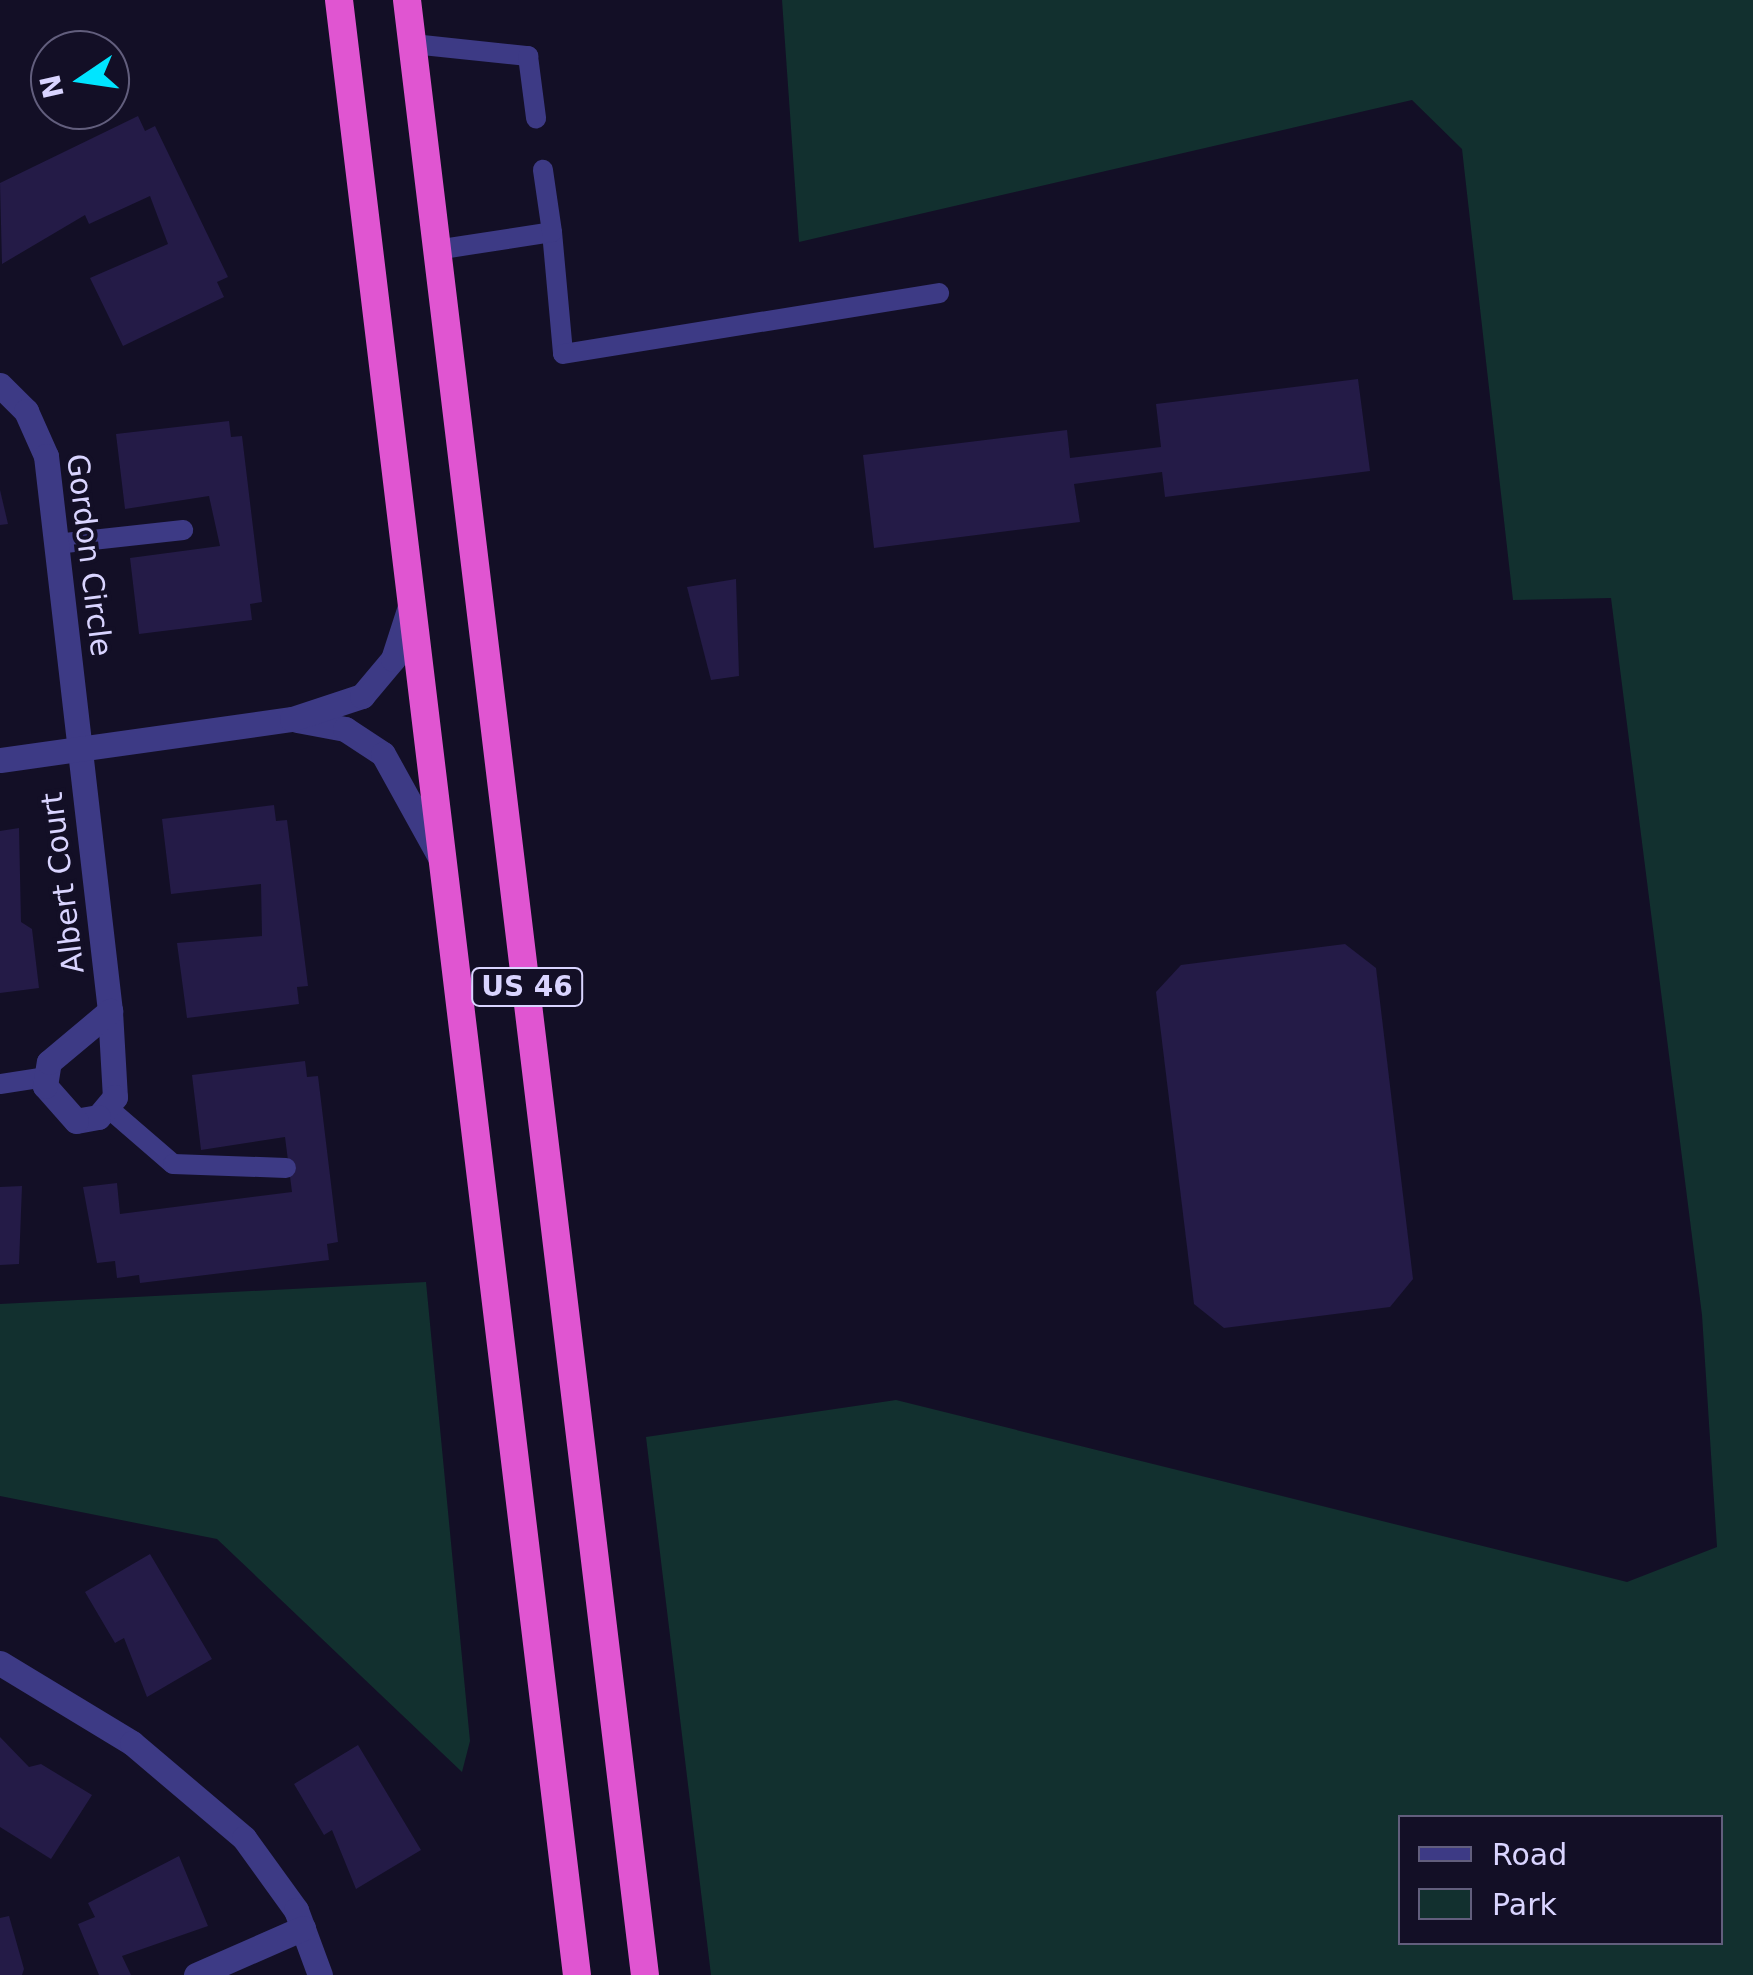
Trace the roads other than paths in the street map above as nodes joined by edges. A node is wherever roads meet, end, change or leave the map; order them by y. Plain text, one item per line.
1 (339, 0) edge
2 (408, 0) edge
3 (413, 44) junction
4 (536, 118) dead end
5 (543, 170) dead end
6 (552, 232) junction
7 (436, 250) junction
8 (940, 292) dead end
9 (0, 385) edge
10 (184, 530) dead end
11 (56, 544) junction
12 (412, 600) junction
13 (292, 720) junction
14 (80, 748) junction
15 (0, 760) edge
16 (441, 860) junction
17 (110, 1011) junction
18 (46, 1078) junction
19 (0, 1084) edge
20 (107, 1107) junction
21 (286, 1168) dead end
22 (0, 1663) edge
23 (303, 1928) junction
24 (196, 1975) edge
25 (320, 1975) edge
26 (577, 1975) edge
27 (646, 1975) edge

1 - 12 highway, US 46
2 - 3 highway, US 46
3 - 4 lane
3 - 7 highway, US 46
5 - 6 lane
6 - 7 lane
6 - 8 lane
7 - 27 highway, US 46
9 - 11 street, Gordon Circle
10 - 11 lane
11 - 14 street, Gordon Circle
12 - 13 street
12 - 16 highway, US 46
13 - 14 street
13 - 16 street
14 - 15 street
14 - 17 street, Albert Court
16 - 26 highway, US 46
17 - 18 street, Albert Court
17 - 20 street, Albert Court
18 - 19 lane
18 - 20 street
20 - 21 lane
22 - 23 street
23 - 24 street
23 - 25 street

